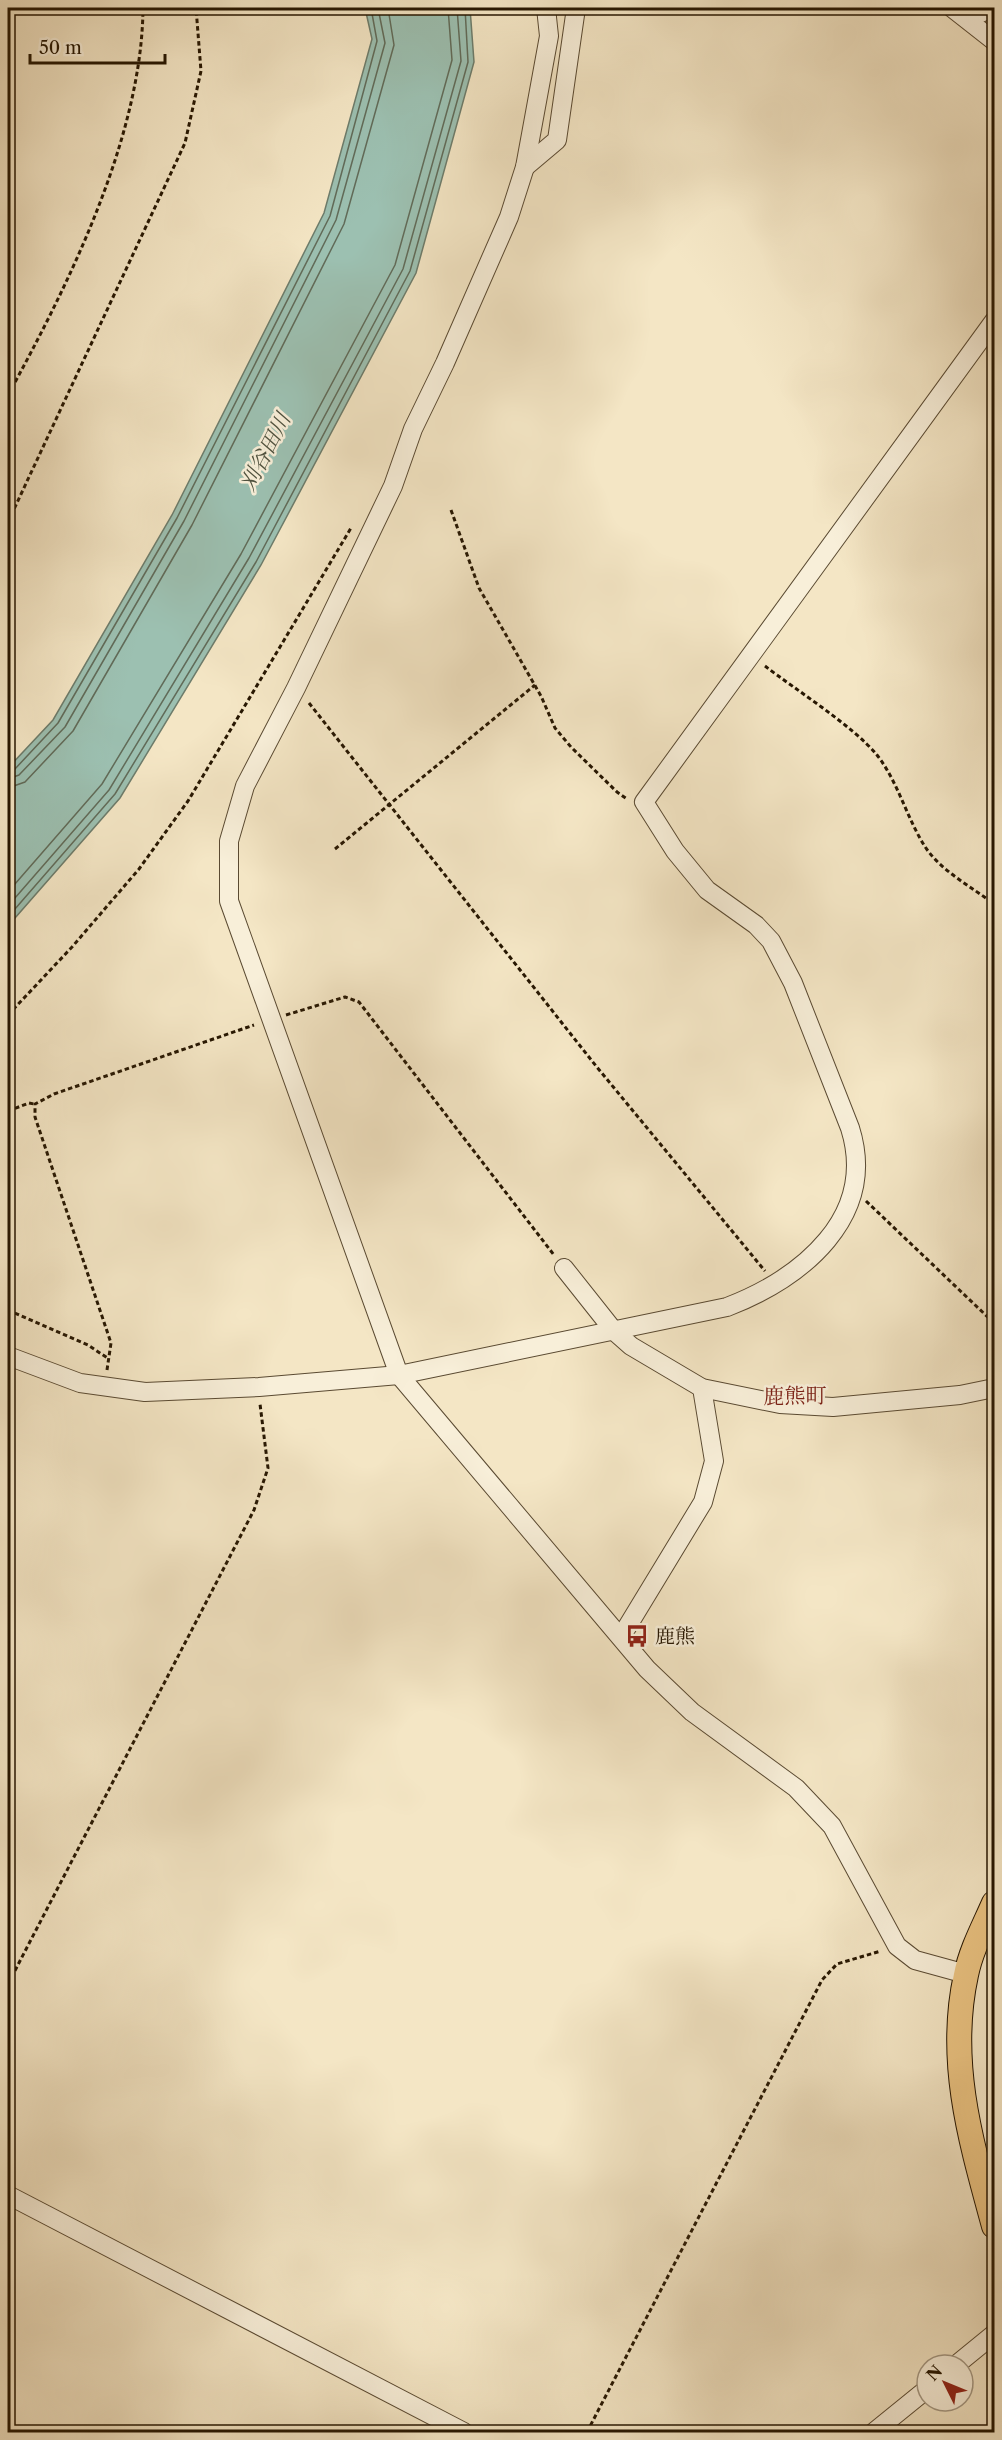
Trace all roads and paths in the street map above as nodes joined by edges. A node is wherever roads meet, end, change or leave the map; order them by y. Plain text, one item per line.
1 (143, 8) edge
2 (196, 8) edge
3 (546, 8) edge
4 (576, 8) edge
5 (952, 8) edge
6 (992, 8) edge
7 (967, 19) junction
8 (994, 41) edge
9 (525, 167) junction
10 (994, 321) edge
11 (8, 395) edge
12 (451, 510) dead end
13 (8, 522) edge
14 (352, 527) dead end
15 (751, 654) junction
16 (535, 685) junction
17 (296, 688) junction
18 (644, 802) junction
19 (389, 803) junction
20 (335, 849) dead end
21 (994, 904) edge
22 (8, 1015) edge
23 (272, 1019) junction
24 (35, 1104) junction
25 (8, 1111) edge
26 (855, 1193) junction
27 (564, 1268) joint
28 (778, 1284) junction
29 (8, 1310) edge
30 (994, 1323) edge
31 (614, 1331) junction
32 (8, 1356) edge
33 (109, 1359) junction
34 (399, 1375) junction
35 (104, 1386) junction
36 (259, 1387) junction
37 (702, 1388) junction
38 (994, 1388) edge
39 (621, 1637) junction
40 (994, 1903) edge
41 (897, 1946) junction
42 (966, 1974) junction
43 (8, 1984) edge
44 (8, 2195) edge
45 (994, 2226) edge
46 (994, 2334) edge
47 (971, 2353) edge
48 (915, 2399) edge
49 (464, 2433) edge
50 (587, 2433) edge
51 (874, 2433) edge

1 - 11 path
2 - 13 path
3 - 9 street
4 - 9 street
5 - 7 street
6 - 7 street
7 - 8 street
9 - 17 street
10 - 15 street
12 - 16 path
14 - 22 path
15 - 18 street
15 - 21 path
16 - 18 path
16 - 19 path
17 - 19 path
17 - 23 street
18 - 26 street
19 - 20 path
19 - 28 path
23 - 24 path
23 - 27 path
23 - 34 street
24 - 25 path
24 - 33 path
26 - 28 street
26 - 30 path
27 - 31 street
28 - 31 street
29 - 33 path
31 - 34 street
31 - 37 street
32 - 35 street
33 - 35 path
34 - 36 street
34 - 39 street
35 - 36 street
36 - 43 path
37 - 38 street
37 - 39 street
39 - 41 street
40 - 42 main road
41 - 42 street
41 - 50 path
42 - 45 main road
44 - 49 street
46 - 47 street
48 - 51 street

